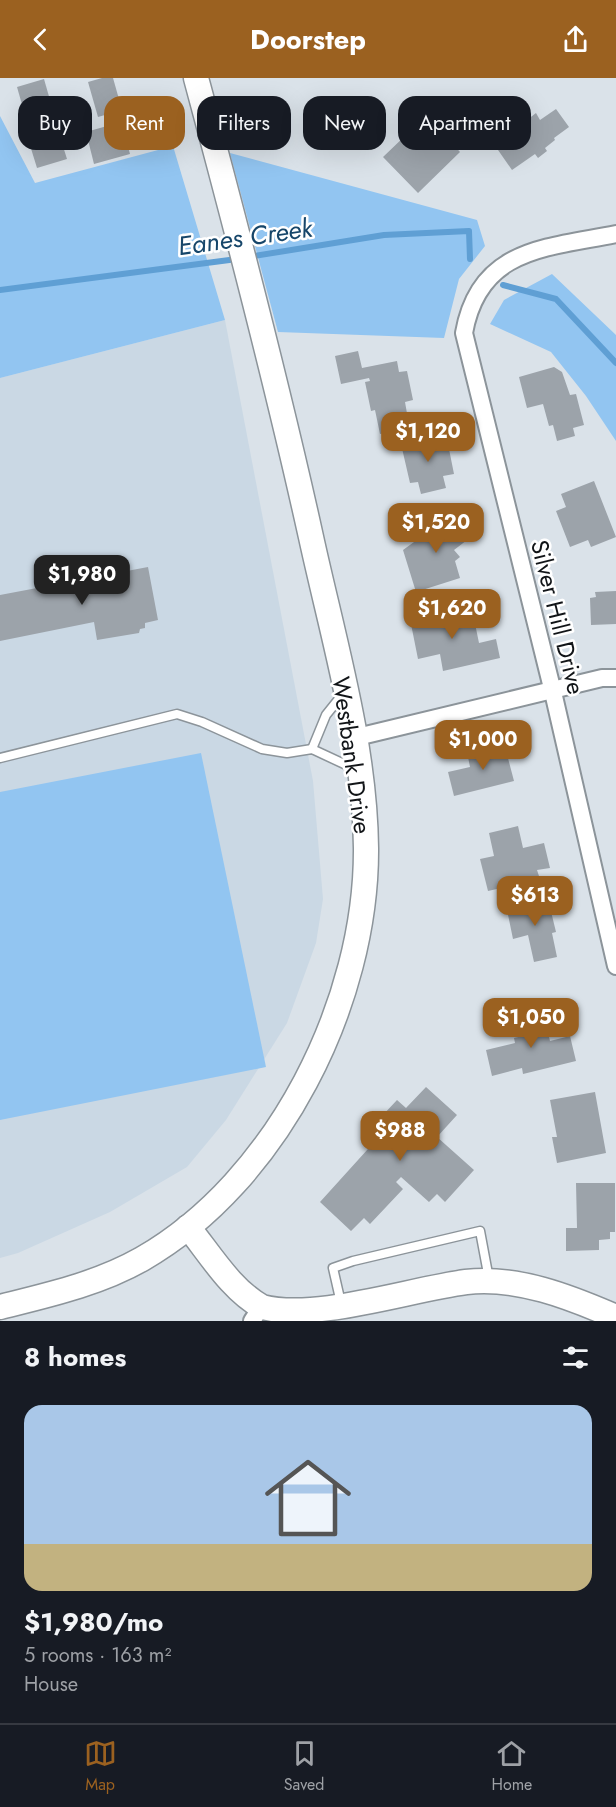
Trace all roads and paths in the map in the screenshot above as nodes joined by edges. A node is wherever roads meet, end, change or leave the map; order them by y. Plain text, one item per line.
1 (196, 78) edge
2 (616, 234) edge
3 (616, 678) edge
4 (345, 692) junction
5 (553, 692) junction
6 (353, 738) junction
7 (312, 749) junction
8 (0, 758) edge
9 (358, 770) junction
10 (616, 966) edge
11 (188, 1227) junction
12 (489, 1282) junction
13 (0, 1307) edge
14 (343, 1312) junction
15 (257, 1314) edge
16 (616, 1317) edge

1 - 4 street, Westbank Drive
2 - 5 street, Silver Hill Drive
3 - 5 street
4 - 6 street, Westbank Drive
4 - 7 lane
5 - 6 street
5 - 10 street, Silver Hill Drive
6 - 9 street, Westbank Drive
7 - 8 lane
7 - 9 lane
9 - 11 street, Westbank Drive
11 - 13 street, Westbank Drive
11 - 15 street
12 - 14 street
12 - 14 lane
12 - 16 street
14 - 15 street

